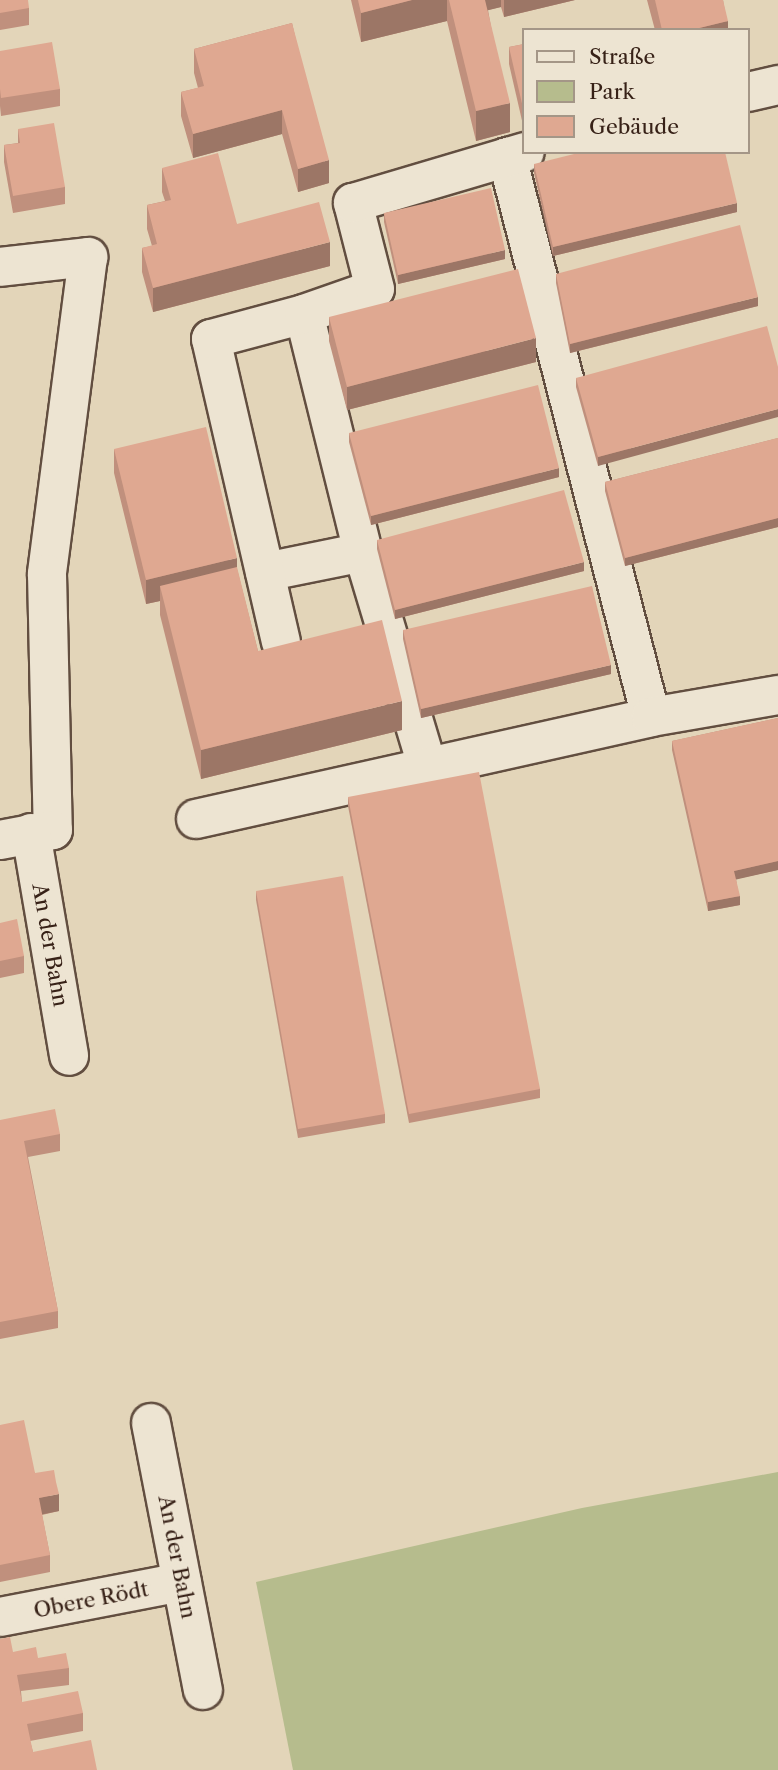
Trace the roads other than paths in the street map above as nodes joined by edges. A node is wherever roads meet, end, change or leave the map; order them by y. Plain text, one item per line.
1 (778, 85) edge
2 (750, 92) edge
3 (516, 155) edge
4 (0, 267) edge
5 (303, 314) junction
6 (363, 552) junction
7 (265, 572) junction
8 (281, 642) edge
9 (778, 695) edge
10 (652, 717) junction
11 (427, 765) junction
12 (196, 819) dead end
13 (28, 834) edge
14 (69, 1056) dead end
15 (151, 1423) dead end
16 (182, 1582) junction
17 (0, 1618) edge
18 (203, 1690) dead end

1 - 2 street
3 - 5 street
3 - 10 street
4 - 13 street, An der Bahn
5 - 6 street
5 - 7 street
6 - 7 street
6 - 11 street
7 - 8 street
9 - 10 street
10 - 11 street
11 - 12 street
13 - 14 street, An der Bahn
15 - 16 street, An der Bahn
16 - 17 street, Obere Rödt
16 - 18 street, An der Bahn

